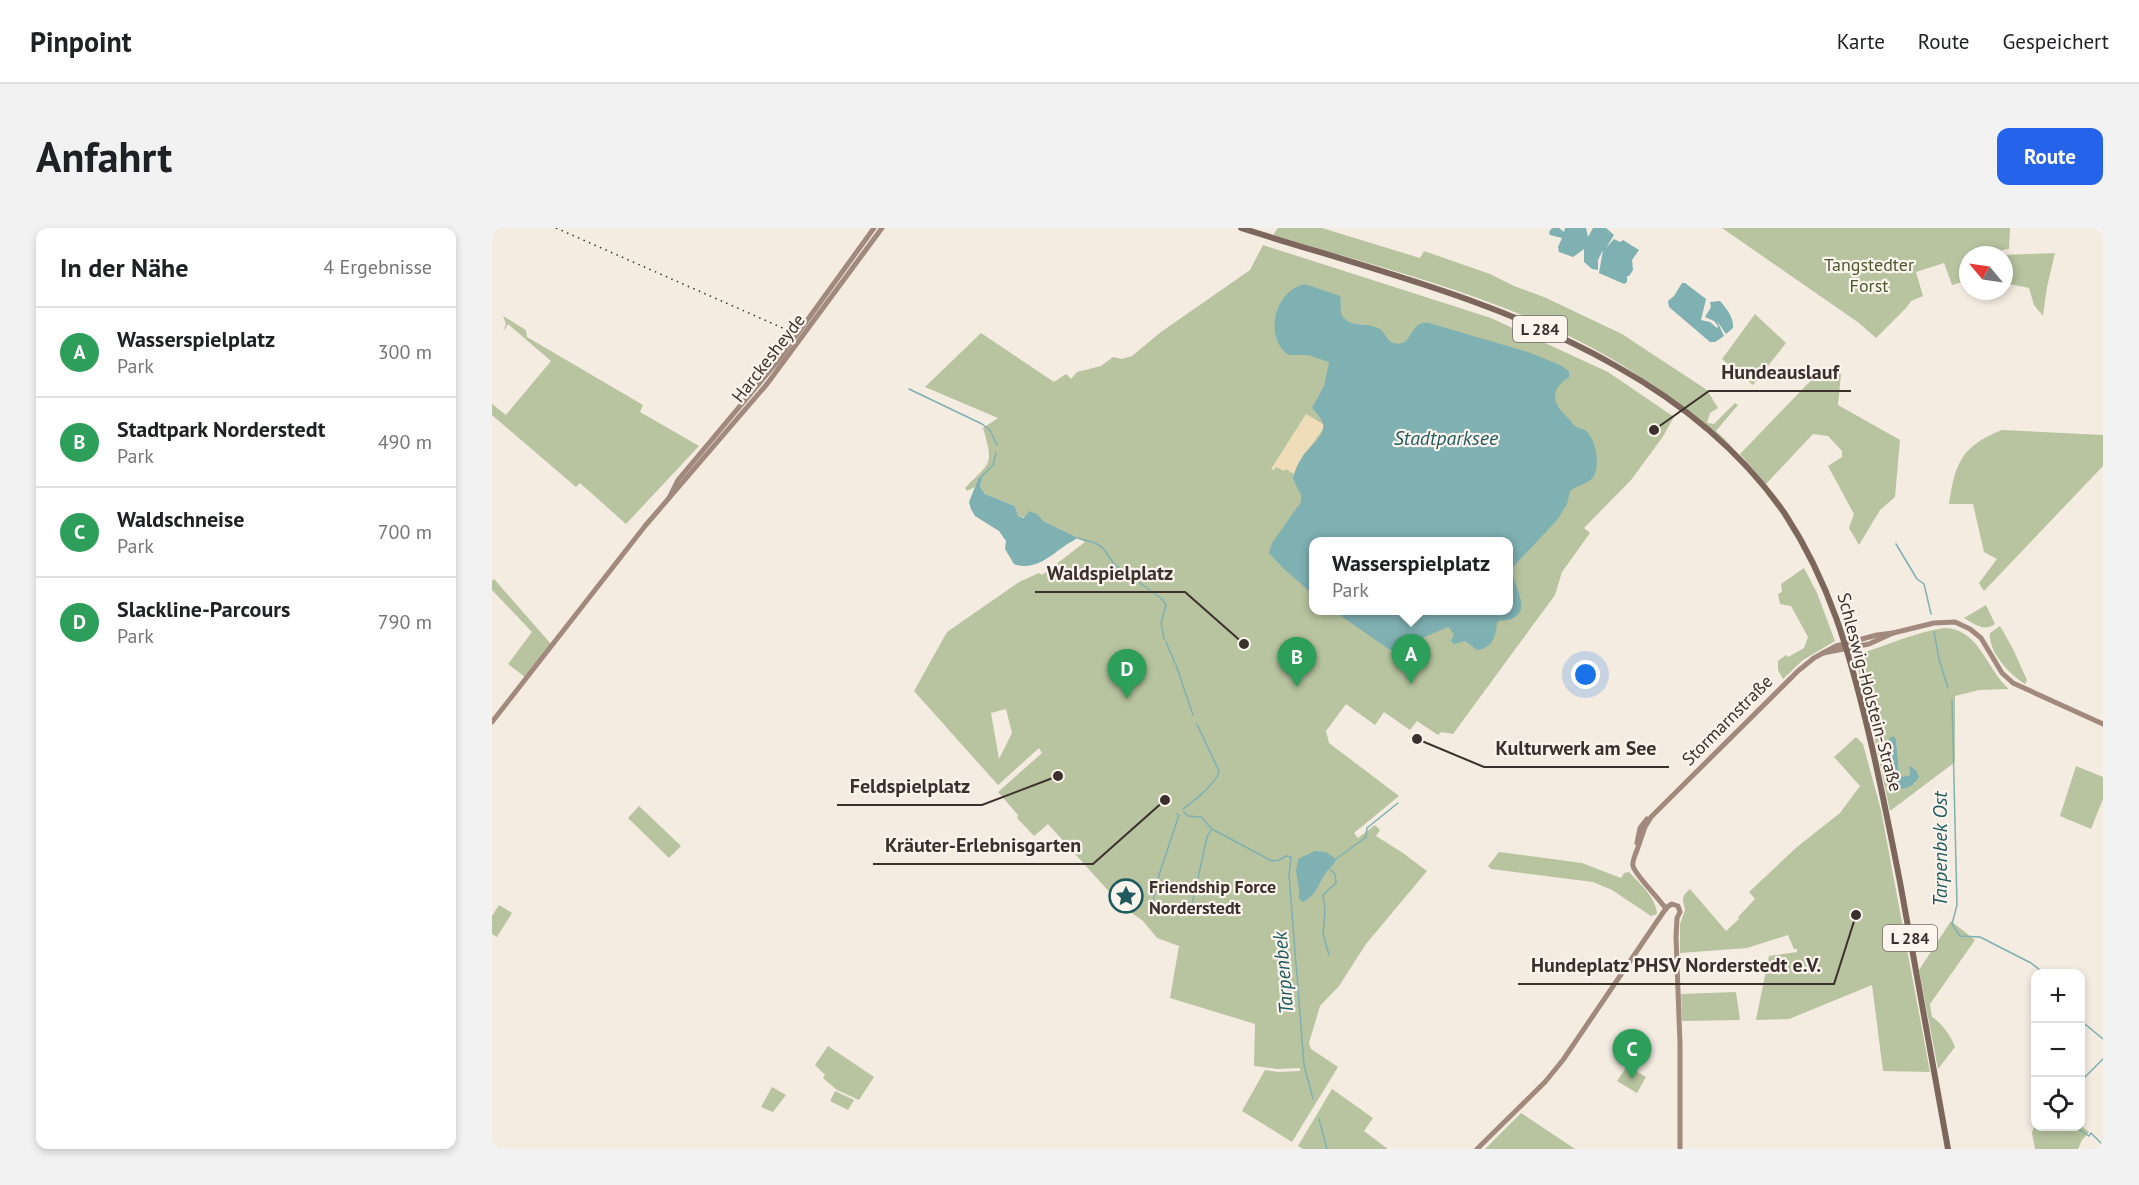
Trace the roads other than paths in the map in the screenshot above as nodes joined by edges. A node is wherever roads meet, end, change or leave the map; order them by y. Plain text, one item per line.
1 (874, 228) edge
2 (882, 228) edge
3 (1241, 228) edge
4 (668, 499) junction
5 (1846, 647) junction
6 (492, 722) edge
7 (2103, 724) edge
8 (1669, 915) junction
9 (1477, 1149) edge
10 (1680, 1149) edge
11 (1948, 1149) edge

1 - 4 main road, Harckesheyde
2 - 4 main road, Harckesheyde
3 - 5 main road, Schleswig-Holstein-Straße / L 284
4 - 6 main road, Harckesheyde
5 - 7 main road, Stormarnstraße
5 - 8 main road, Stormarnstraße
5 - 11 main road, Schleswig-Holstein-Straße / L 284
8 - 9 main road
8 - 10 main road

